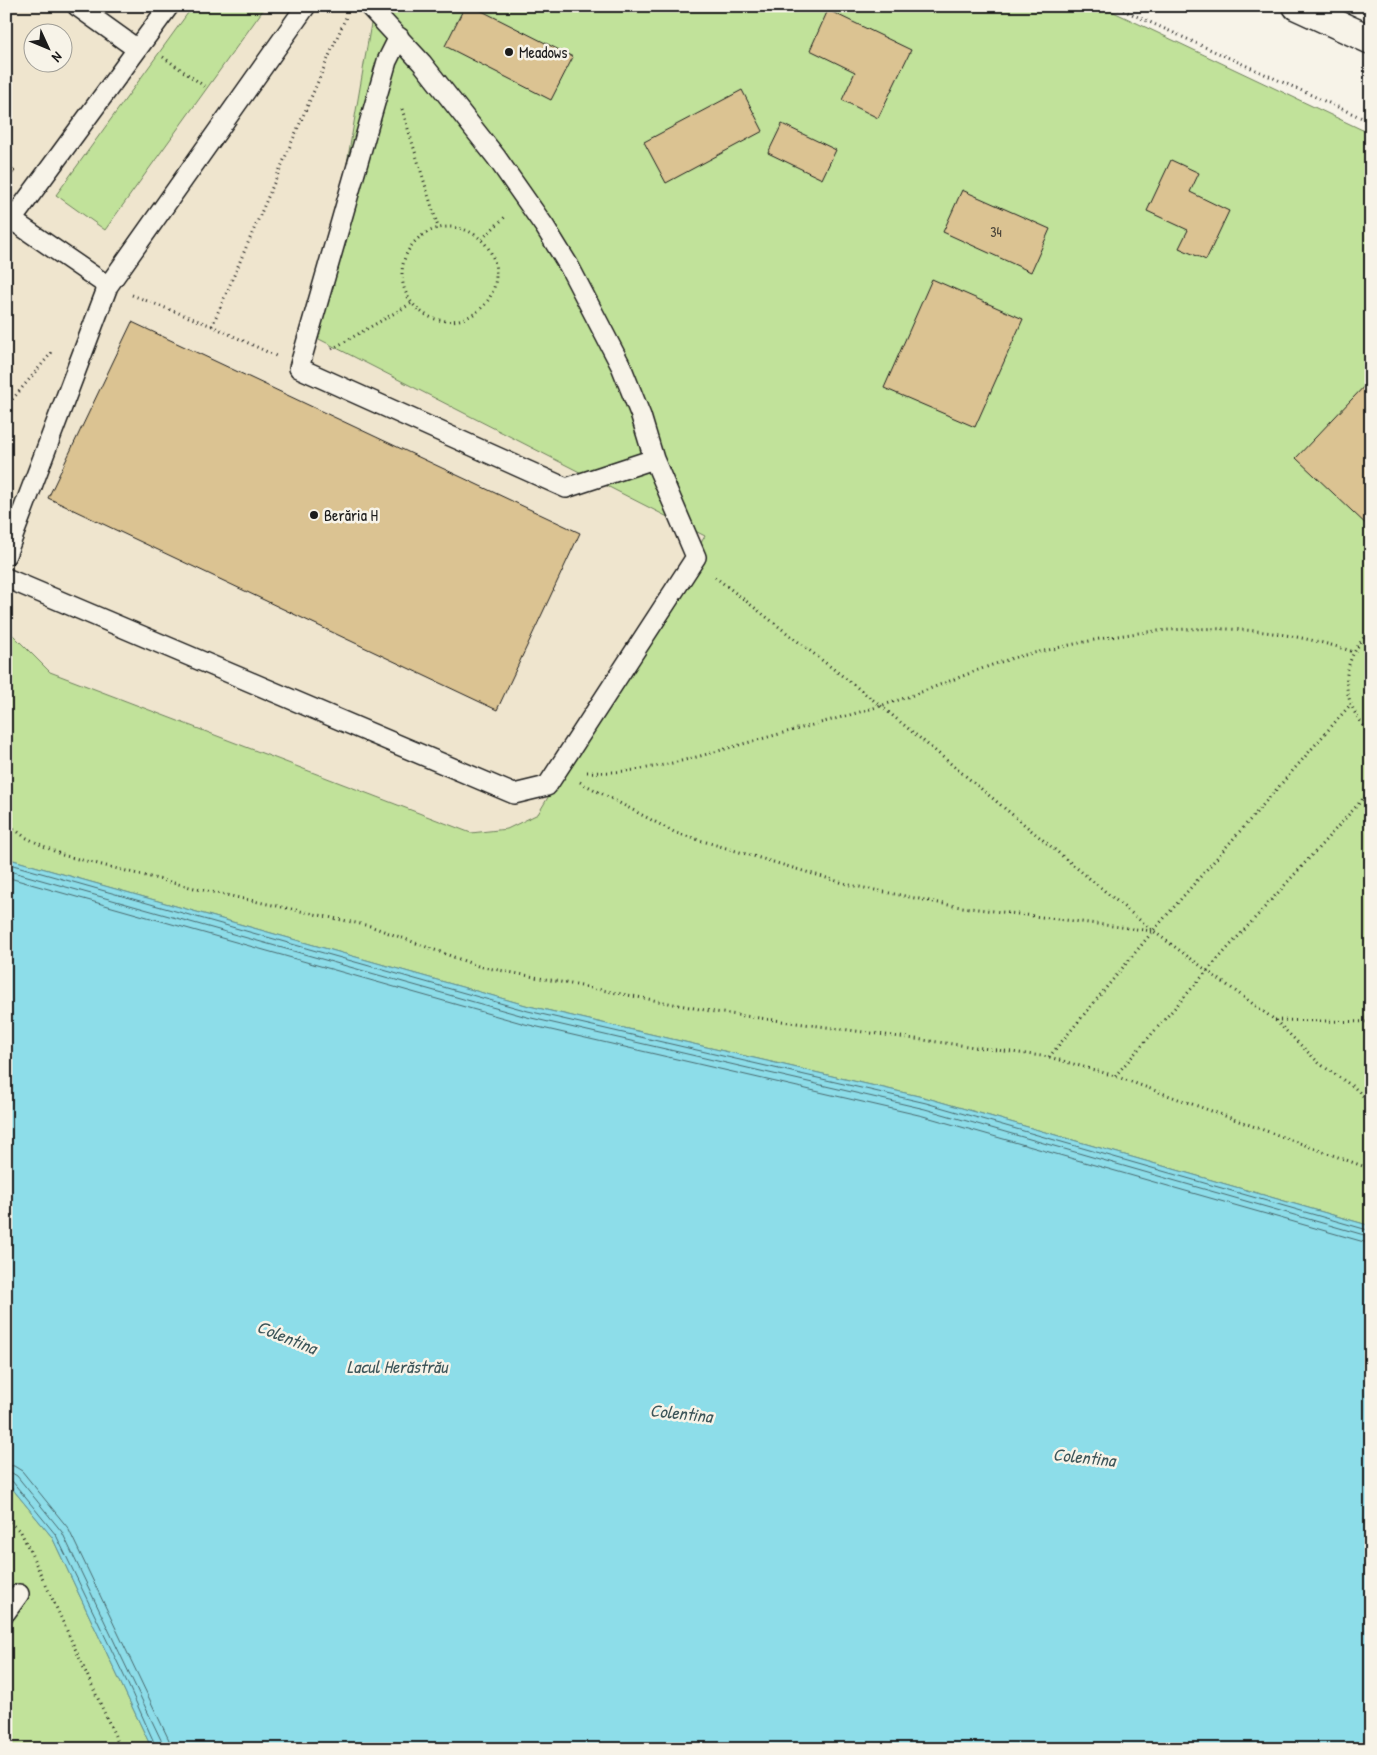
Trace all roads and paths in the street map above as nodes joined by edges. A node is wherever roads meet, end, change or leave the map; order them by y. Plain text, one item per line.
1 (77, 6) edge
2 (169, 6) edge
3 (306, 6) edge
4 (369, 6) edge
5 (1114, 6) edge
6 (1297, 6) edge
7 (346, 15) dead end
8 (399, 37) junction
9 (1371, 40) edge
10 (137, 49) junction
11 (158, 54) dead end
12 (207, 88) dead end
13 (401, 107) dead end
14 (1371, 122) edge
15 (525, 198) junction
16 (438, 227) junction
17 (482, 239) junction
18 (108, 286) junction
19 (412, 303) junction
20 (212, 326) junction
21 (299, 368) junction
22 (654, 459) junction
23 (6, 555) edge
24 (696, 556) junction
25 (6, 578) edge
26 (1371, 631) edge
27 (1354, 652) junction
28 (1350, 705) junction
29 (881, 706) junction
30 (1371, 735) edge
31 (557, 770) junction
32 (1371, 790) edge
33 (6, 823) edge
34 (1153, 931) junction
35 (1206, 971) junction
36 (1275, 1020) junction
37 (1371, 1022) edge
38 (1050, 1057) junction
39 (1115, 1076) junction
40 (1371, 1104) edge
41 (1371, 1169) edge
42 (6, 1519) edge
43 (19, 1594) dead end
44 (6, 1612) edge
45 (121, 1749) edge

1 - 10 lane
2 - 10 lane
3 - 18 lane
4 - 8 lane
5 - 14 path
6 - 9 main road
7 - 20 path
8 - 15 lane
8 - 21 lane
10 - 18 lane
11 - 12 path
13 - 16 path
15 - 17 path
15 - 22 lane
16 - 17 path
16 - 19 path
17 - 19 path
18 - 20 path
18 - 23 lane
19 - 21 path
20 - 21 path
21 - 22 lane
22 - 24 lane
24 - 29 path
24 - 31 lane
25 - 31 lane
26 - 27 path
27 - 28 path
27 - 29 path
28 - 30 path
28 - 34 path
29 - 31 path
29 - 34 path
31 - 34 path
32 - 35 path
33 - 38 path
34 - 35 path
34 - 38 path
35 - 36 path
35 - 39 path
36 - 37 path
36 - 40 path
38 - 39 path
39 - 41 path
42 - 45 path
43 - 44 lane

